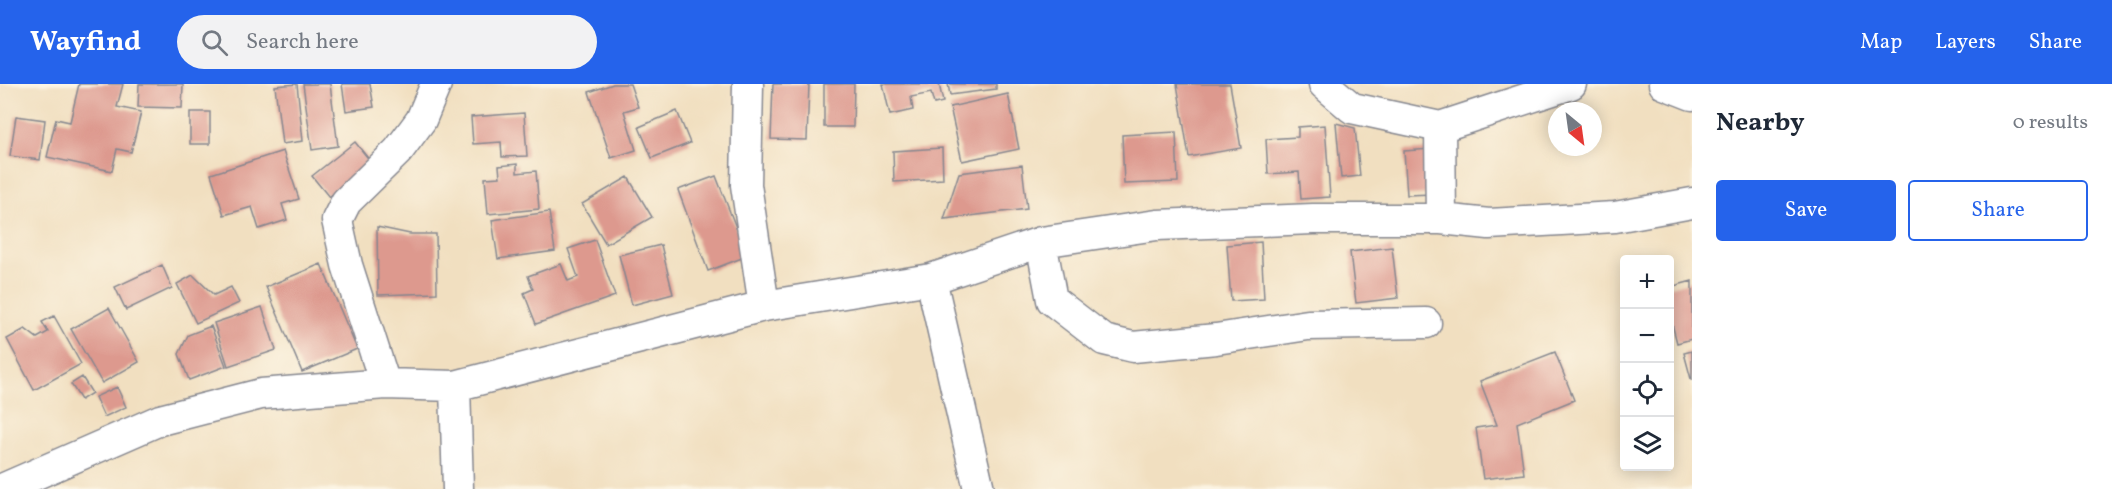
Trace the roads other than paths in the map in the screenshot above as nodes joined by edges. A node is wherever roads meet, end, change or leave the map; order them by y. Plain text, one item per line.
1 (436, 84) edge
2 (748, 84) edge
3 (1324, 84) edge
4 (1571, 84) edge
5 (1664, 84) edge
6 (1692, 95) edge
7 (1440, 127) junction
8 (1692, 203) edge
9 (1441, 219) junction
10 (1041, 242) junction
11 (931, 279) junction
12 (764, 306) junction
13 (1426, 323) dead end
14 (385, 384) junction
15 (455, 386) junction
16 (2, 489) edge
17 (458, 489) edge
18 (979, 489) edge

1 - 14 street
2 - 12 street
3 - 7 street
4 - 7 street
5 - 6 street
7 - 9 street
8 - 9 street
9 - 10 street
10 - 11 street
10 - 13 street
11 - 12 street
11 - 18 street
12 - 15 street
14 - 15 street
14 - 16 street
15 - 17 street

